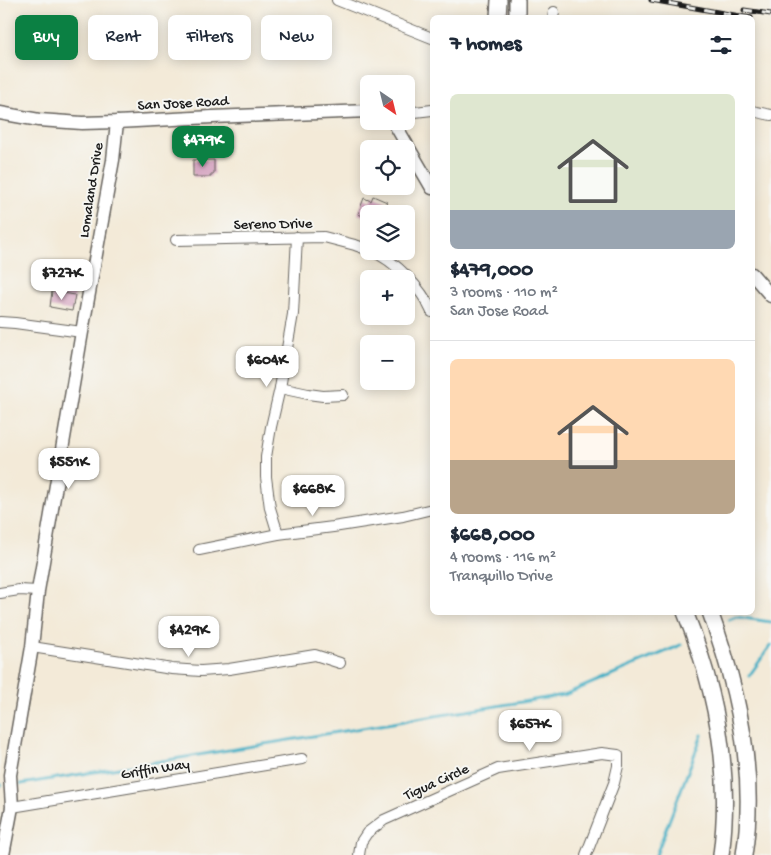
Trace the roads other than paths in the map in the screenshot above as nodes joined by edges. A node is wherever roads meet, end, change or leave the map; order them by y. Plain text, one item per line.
1 (337, 0) edge
2 (499, 0) edge
3 (517, 0) edge
4 (498, 15) edge
5 (517, 15) edge
6 (430, 37) edge
7 (430, 110) edge
8 (360, 111) edge
9 (415, 112) edge
10 (755, 112) edge
11 (0, 113) edge
12 (771, 115) edge
13 (117, 122) junction
14 (398, 130) edge
15 (430, 185) edge
16 (297, 237) junction
17 (176, 240) dead end
18 (360, 247) edge
19 (385, 260) edge
20 (755, 277) edge
21 (771, 296) edge
22 (430, 308) edge
23 (0, 322) edge
24 (82, 332) junction
25 (280, 388) junction
26 (343, 395) dead end
27 (430, 509) edge
28 (278, 534) junction
29 (199, 550) dead end
30 (38, 591) junction
31 (0, 593) edge
32 (686, 615) edge
33 (711, 615) edge
34 (32, 647) junction
35 (340, 663) dead end
36 (302, 759) dead end
37 (12, 807) junction
38 (3, 855) edge
39 (359, 855) edge
40 (586, 855) edge
41 (720, 855) edge
42 (744, 855) edge

1 - 6 street
2 - 4 main road
3 - 5 main road
7 - 9 street
8 - 13 street, San Jose Road
10 - 12 street
11 - 13 street, San Jose Road
13 - 24 street, Lomaland Drive
14 - 15 street
16 - 17 street, Sereno Drive
16 - 18 street, Sereno Drive
16 - 25 street
19 - 22 street, Sereno Drive
20 - 21 street
23 - 24 street
24 - 30 street, Lomaland Drive
25 - 26 street
25 - 28 street
27 - 28 street
28 - 29 street
30 - 31 street
30 - 34 street, Lomaland Drive
32 - 41 main road
33 - 42 main road
34 - 35 street
34 - 37 street, Lomaland Drive
36 - 37 street, Griffin Way
37 - 38 street, Lomaland Drive
39 - 40 street, Tigua Circle

